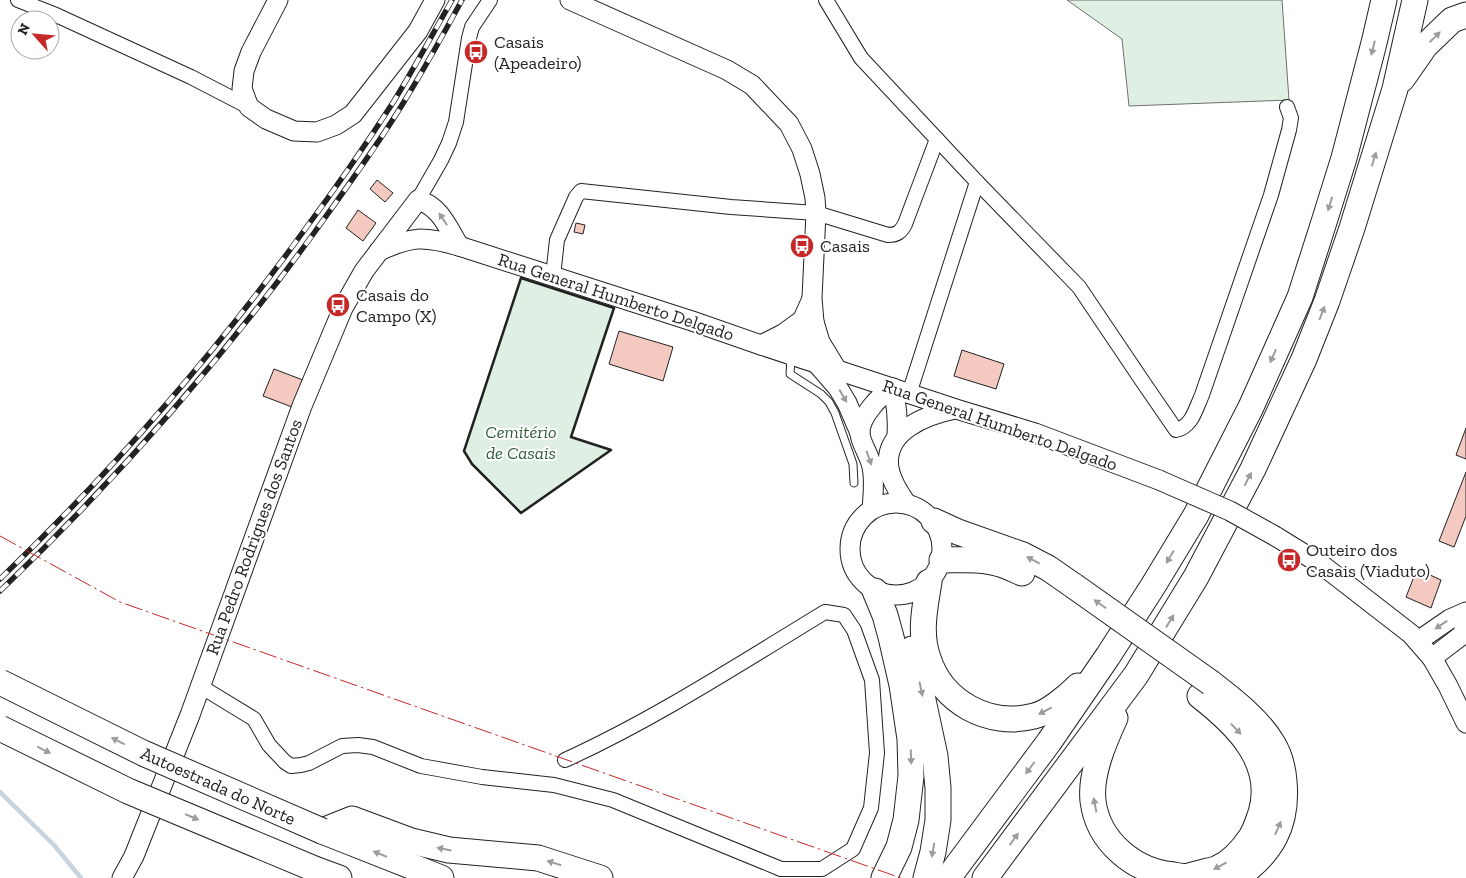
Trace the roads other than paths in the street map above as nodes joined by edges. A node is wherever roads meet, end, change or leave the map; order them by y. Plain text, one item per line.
1 (18, 0) edge
2 (278, 0) edge
3 (435, 0) edge
4 (490, 0) edge
5 (570, 0) edge
6 (826, 0) edge
7 (1384, 0) edge
8 (1415, 0) edge
9 (1466, 15) edge
10 (1394, 89) junction
11 (249, 107) junction
12 (1287, 107) dead end
13 (937, 139) junction
14 (977, 182) junction
15 (415, 205) junction
16 (815, 206) junction
17 (450, 244) junction
18 (379, 251) junction
19 (553, 276) junction
20 (807, 321) junction
21 (761, 345) junction
22 (804, 359) junction
23 (837, 370) junction
24 (901, 391) junction
25 (956, 409) junction
26 (860, 433) junction
27 (897, 437) junction
28 (854, 483) dead end
29 (906, 503) junction
30 (872, 509) junction
31 (934, 521) junction
32 (942, 560) junction
33 (929, 582) junction
34 (881, 593) junction
35 (1070, 593) junction
36 (1466, 612) edge
37 (1466, 625) edge
38 (1418, 641) junction
39 (1108, 656) junction
40 (1432, 658) junction
41 (1136, 675) junction
42 (0, 682) edge
43 (200, 686) junction
44 (1205, 690) junction
45 (1466, 723) edge
46 (0, 728) edge
47 (565, 760) dead end
48 (322, 831) junction
49 (493, 853) junction
50 (328, 874) edge
51 (122, 878) edge
52 (442, 878) edge
53 (545, 878) edge
54 (600, 878) edge
55 (884, 878) edge
56 (926, 878) edge
57 (948, 878) edge
58 (985, 878) edge
59 (1236, 878) edge

1 - 11 street
2 - 11 street
3 - 11 street
4 - 15 street
5 - 16 street
6 - 13 street
7 -> 39 highway
8 - 10 highway
10 -> 9 highway
41 -> 10 highway
12 - 14 street
13 - 14 street
13 - 16 street
14 - 24 street
15 - 17 street
15 - 18 street, Rua Pedro Rodrigues dos Santos
16 - 19 street
16 - 20 street
17 - 18 street, Rua General Humberto Delgado
17 - 19 street, Rua General Humberto Delgado
18 - 43 street, Rua Pedro Rodrigues dos Santos
19 - 21 street, Rua General Humberto Delgado
20 - 21 street
20 - 22 street
20 - 23 street
21 - 22 street, Rua General Humberto Delgado
22 - 23 street, Rua General Humberto Delgado
22 -> 26 street
22 - 28 lane
23 - 24 street, Rua General Humberto Delgado
24 - 25 street, Rua General Humberto Delgado
24 - 26 street
24 - 27 street
25 - 27 street
25 - 38 street, Rua General Humberto Delgado, bridge
26 -> 30 street
27 - 29 street
29 - 30 street
29 - 31 street
30 - 34 street
31 - 32 street
35 -> 31 highway
32 - 33 street
32 - 35 highway
33 - 34 street
39 -> 33 highway
34 -> 55 highway
34 -> 56 highway
35 - 44 highway
36 -> 38 street
37 - 40 street
38 - 40 street, Rua General Humberto Delgado
39 -> 57 highway
40 - 45 street, Rua General Humberto Delgado
44 -> 41 highway
58 -> 41 highway
48 -> 42 highway, Autoestrada do Norte, bridge
43 - 47 street
43 - 51 street, Rua Pedro Rodrigues dos Santos
59 -> 44 highway
46 -> 50 highway, bridge
49 -> 48 highway
52 -> 48 highway, Autoestrada do Norte
49 - 53 highway
54 -> 49 highway

